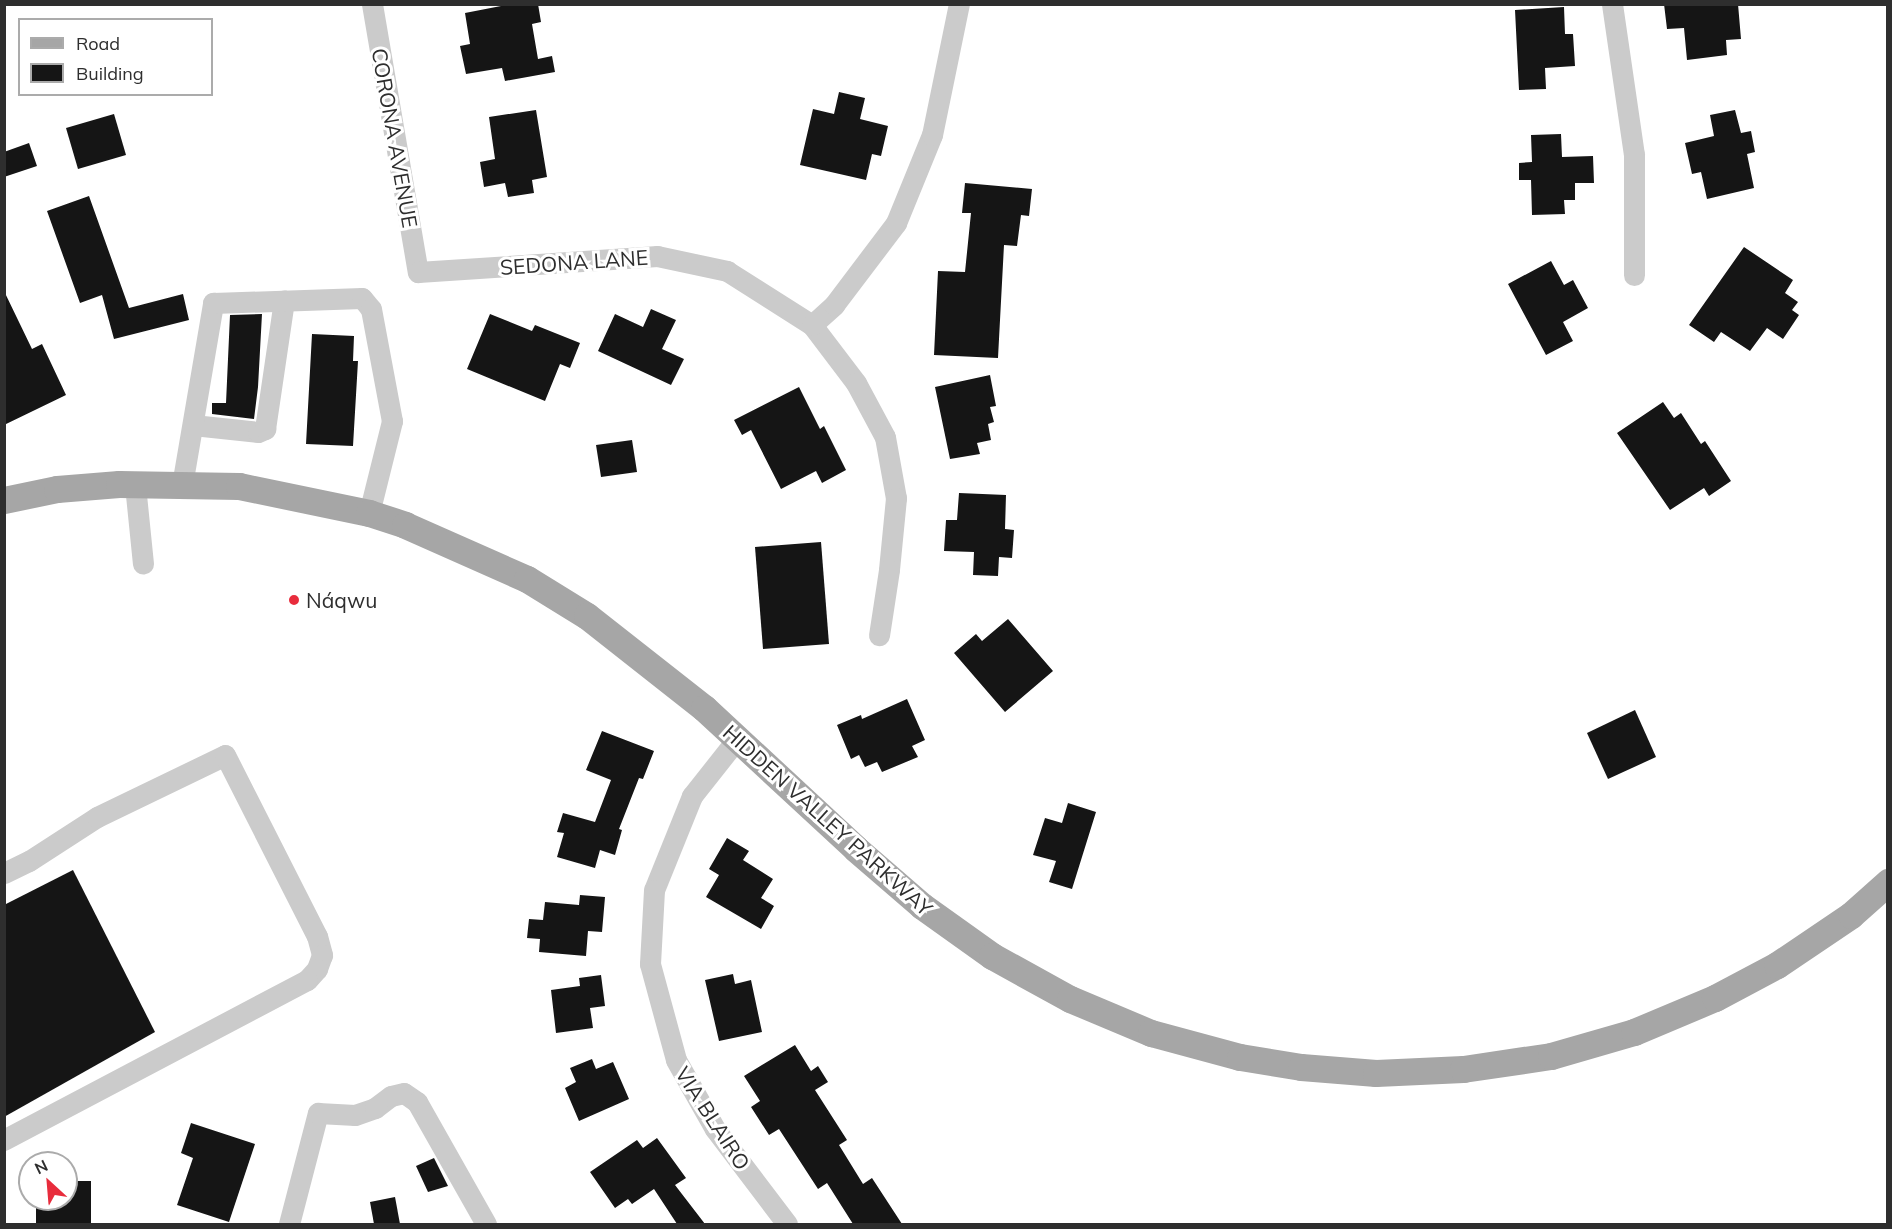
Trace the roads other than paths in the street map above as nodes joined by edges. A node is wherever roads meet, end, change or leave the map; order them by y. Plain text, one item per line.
1 (372, 4) edge
2 (959, 4) edge
3 (1612, 4) edge
4 (418, 272) joint
5 (1634, 275) dead end
6 (284, 300) junction
7 (812, 325) junction
8 (193, 425) junction
9 (135, 485) junction
10 (182, 485) junction
11 (5, 499) edge
12 (369, 513) junction
13 (143, 564) dead end
14 (879, 635) dead end
15 (737, 739) junction
16 (4, 873) edge
17 (1887, 882) edge
18 (4, 1140) edge
19 (289, 1224) edge
20 (486, 1224) edge
21 (787, 1224) edge

1 - 4 street, CORONA AVENUE
2 - 7 street
3 - 5 street
4 - 7 street, SEDONA LANE
6 - 8 street
6 - 8 street
6 - 12 street
7 - 14 street, SEDONA LANE
8 - 10 street
9 - 10 main road, HIDDEN VALLEY PARKWAY
9 - 11 main road, HIDDEN VALLEY PARKWAY
9 - 13 street
10 - 12 main road, HIDDEN VALLEY PARKWAY
12 - 15 main road, HIDDEN VALLEY PARKWAY
15 - 17 main road, HIDDEN VALLEY PARKWAY
15 - 21 street, VIA BLAIRO
16 - 18 street
19 - 20 street

